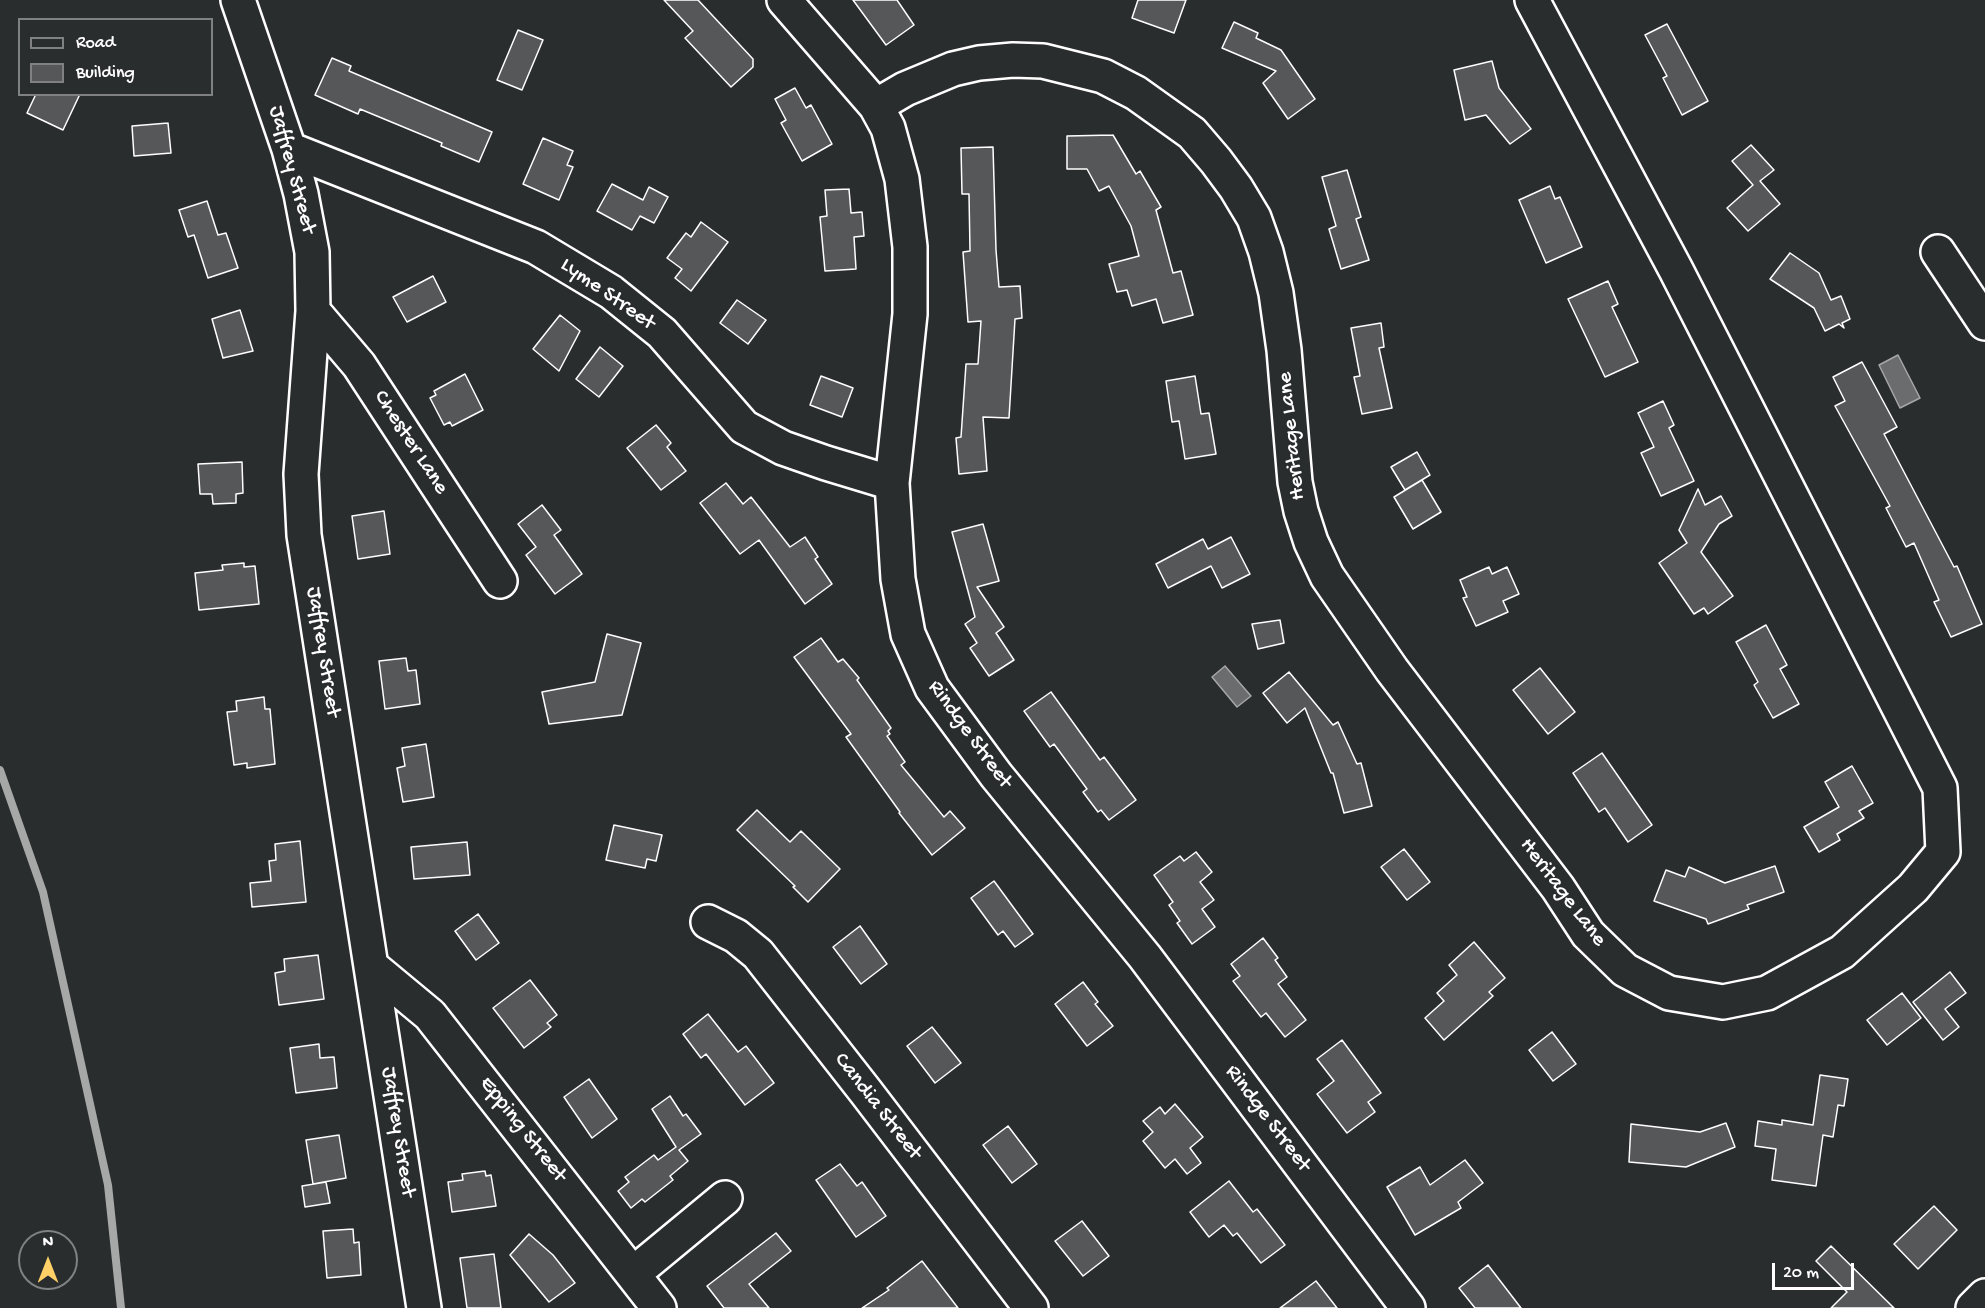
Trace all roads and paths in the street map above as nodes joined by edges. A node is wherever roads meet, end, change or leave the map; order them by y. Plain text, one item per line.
1 (238, 0) edge
2 (784, 0) edge
3 (1532, 0) edge
4 (876, 106) junction
5 (289, 149) junction
6 (1938, 252) dead end
7 (313, 311) junction
8 (1985, 323) edge
9 (892, 483) junction
10 (500, 581) dead end
11 (708, 922) dead end
12 (371, 966) junction
13 (725, 1198) dead end
14 (633, 1274) junction
15 (1985, 1296) edge
16 (424, 1308) edge
17 (659, 1308) edge
18 (1031, 1308) edge
19 (1408, 1308) edge
20 (1973, 1308) edge

1 - 5 street, Jaffrey Street
2 - 4 street, Rindge Street
3 - 4 street, Heritage Lane
4 - 9 street, Rindge Street
5 - 7 street, Jaffrey Street
5 - 9 street, Lyme Street
6 - 8 street
7 - 10 street, Chester Lane
7 - 12 street, Jaffrey Street
9 - 19 street, Rindge Street
11 - 18 street, Candia Street
12 - 14 street, Epping Street
12 - 16 street, Jaffrey Street
13 - 14 street
14 - 17 street, Epping Street
15 - 20 street

